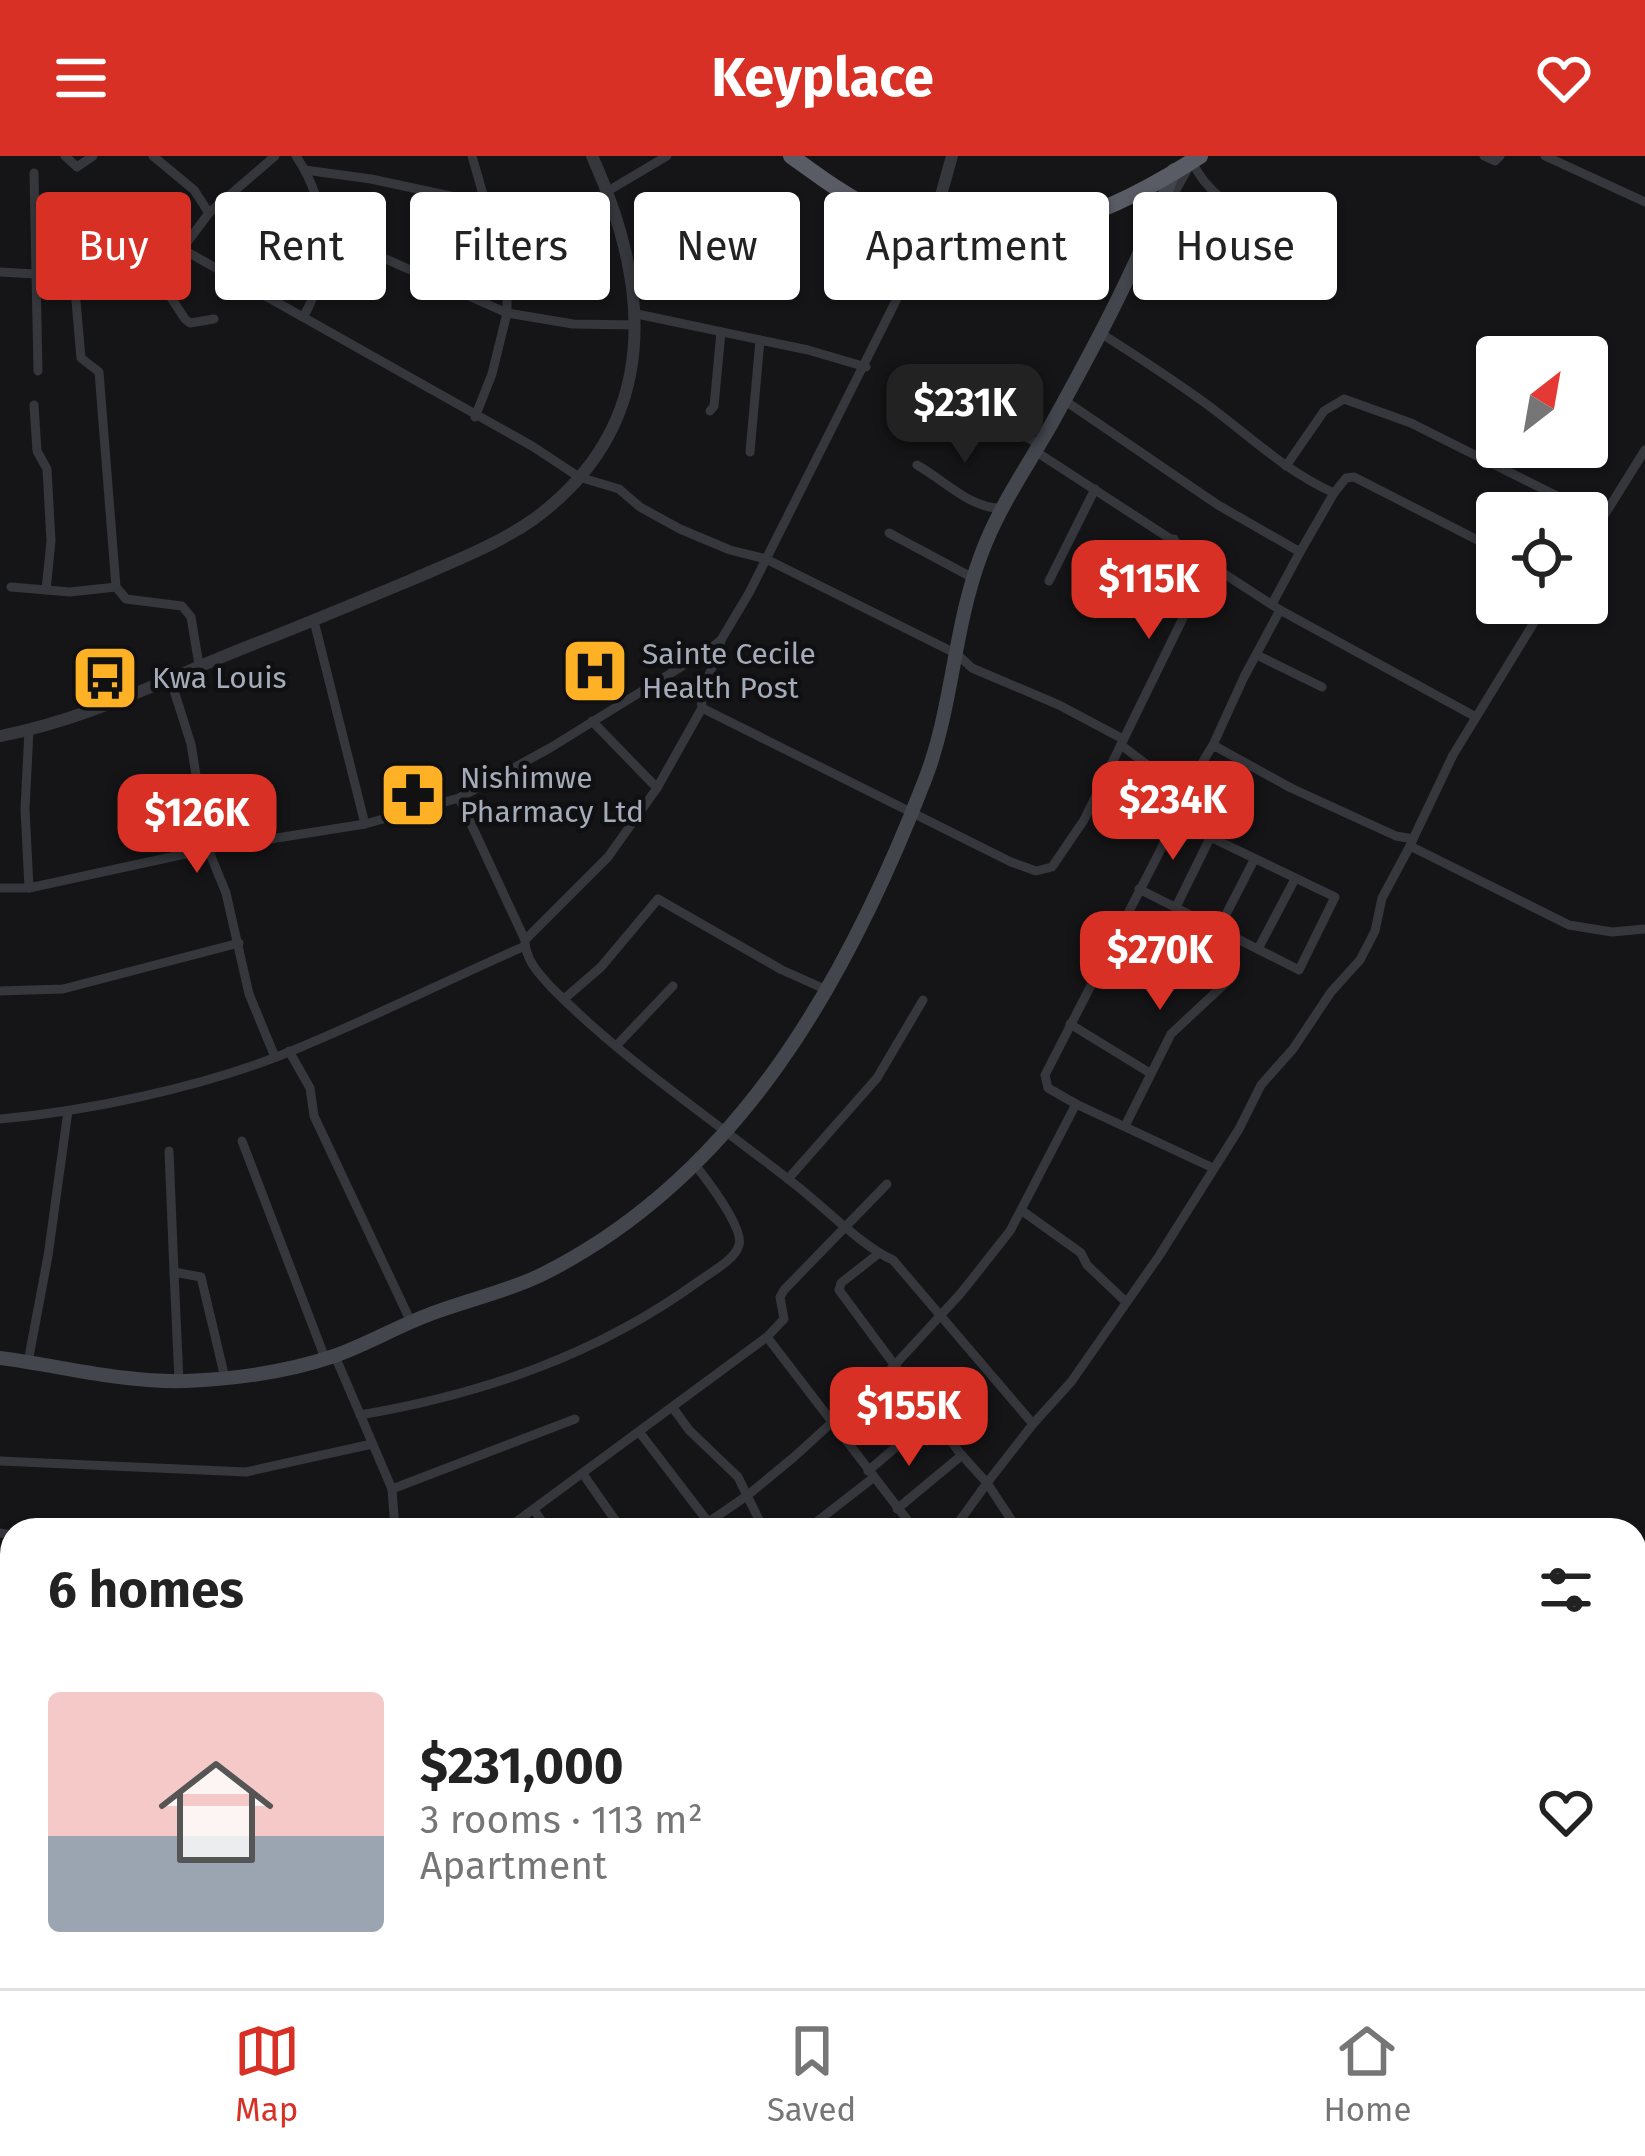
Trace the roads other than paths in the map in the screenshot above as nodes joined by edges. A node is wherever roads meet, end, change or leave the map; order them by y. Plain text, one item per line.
1 (65, 156) edge
2 (93, 156) edge
3 (154, 156) edge
4 (275, 156) edge
5 (296, 156) edge
6 (472, 156) edge
7 (592, 156) edge
8 (667, 156) edge
9 (791, 156) edge
10 (952, 156) edge
11 (1484, 156) edge
12 (1500, 156) edge
13 (1545, 156) edge
14 (1195, 158) edge
15 (305, 170) junction
16 (1174, 170) junction
17 (34, 172) dead end
18 (608, 190) junction
19 (311, 192) edge
20 (434, 192) edge
21 (481, 192) edge
22 (846, 192) edge
23 (942, 192) edge
24 (1215, 192) edge
25 (1645, 202) edge
26 (1109, 204) edge
27 (209, 214) junction
28 (36, 222) edge
29 (191, 237) edge
30 (191, 254) edge
31 (386, 259) edge
32 (36, 271) edge
33 (0, 272) edge
34 (38, 300) edge
35 (76, 300) edge
36 (172, 300) edge
37 (311, 300) edge
38 (505, 300) edge
39 (898, 300) edge
40 (1111, 308) junction
41 (507, 313) junction
42 (304, 316) junction
43 (214, 319) dead end
44 (637, 320) junction
45 (721, 332) junction
46 (1099, 332) junction
47 (760, 340) junction
48 (866, 367) junction
49 (38, 371) dead end
50 (939, 389) dead end
51 (1064, 400) junction
52 (34, 405) dead end
53 (710, 411) dead end
54 (476, 417) junction
55 (1037, 448) junction
56 (1645, 450) edge
57 (750, 452) dead end
58 (917, 466) dead end
59 (1286, 466) junction
60 (579, 477) junction
61 (1095, 489) junction
62 (1549, 492) edge
63 (1334, 493) junction
64 (1608, 507) edge
65 (1001, 508) junction
66 (889, 533) dead end
67 (1174, 539) junction
68 (1476, 539) edge
69 (1300, 552) junction
70 (766, 559) junction
71 (1210, 563) junction
72 (973, 578) junction
73 (1049, 581) dead end
74 (116, 586) junction
75 (11, 587) dead end
76 (46, 590) junction
77 (1144, 594) dead end
78 (1276, 607) junction
79 (314, 620) junction
80 (1533, 624) edge
81 (721, 640) junction
82 (957, 654) junction
83 (1257, 655) junction
84 (199, 665) junction
85 (170, 678) junction
86 (1322, 687) dead end
87 (702, 708) junction
88 (1477, 716) junction
89 (592, 721) junction
90 (29, 730) junction
91 (0, 736) edge
92 (1122, 742) junction
93 (1213, 746) junction
94 (1190, 782) junction
95 (657, 788) junction
96 (460, 798) junction
97 (910, 814) junction
98 (1175, 820) junction
99 (365, 824) junction
100 (1210, 838) junction
101 (1411, 843) junction
102 (208, 849) junction
103 (1253, 860) junction
104 (1295, 879) junction
105 (0, 888) edge
106 (29, 888) junction
107 (1139, 889) junction
108 (1177, 907) junction
109 (1219, 928) junction
110 (1645, 929) edge
111 (238, 943) junction
112 (525, 943) junction
113 (1258, 949) junction
114 (1105, 953) junction
115 (673, 986) dead end
116 (827, 989) junction
117 (0, 992) edge
118 (564, 999) junction
119 (923, 1000) dead end
120 (1070, 1024) junction
121 (617, 1046) junction
122 (289, 1052) junction
123 (275, 1058) junction
124 (1150, 1073) junction
125 (1076, 1104) junction
126 (68, 1111) junction
127 (0, 1118) edge
128 (1125, 1126) junction
129 (725, 1130) junction
130 (242, 1141) dead end
131 (169, 1151) dead end
132 (696, 1166) junction
133 (1213, 1168) junction
134 (788, 1179) junction
135 (887, 1184) dead end
136 (1021, 1210) junction
137 (848, 1226) junction
138 (878, 1254) junction
139 (174, 1272) junction
140 (1126, 1302) junction
141 (939, 1316) junction
142 (411, 1322) junction
143 (767, 1337) junction
144 (330, 1357) junction
145 (0, 1358) edge
146 (28, 1362) junction
147 (894, 1366) junction
148 (225, 1378) junction
149 (179, 1381) junction
150 (674, 1408) junction
151 (360, 1414) junction
152 (575, 1419) dead end
153 (831, 1423) junction
154 (1033, 1424) junction
155 (917, 1429) dead end
156 (640, 1432) junction
157 (372, 1444) junction
158 (962, 1455) junction
159 (0, 1461) edge
160 (583, 1474) junction
161 (870, 1475) junction
162 (987, 1483) junction
163 (392, 1489) junction
164 (748, 1496) junction
165 (534, 1510) junction
166 (898, 1510) junction
167 (394, 1518) edge
168 (522, 1518) edge
169 (540, 1518) edge
170 (614, 1518) edge
171 (695, 1518) edge
172 (716, 1518) edge
173 (758, 1518) edge
174 (820, 1518) edge
175 (902, 1518) edge
176 (962, 1518) edge
177 (1010, 1518) edge

1 - 2 street
3 - 27 street
4 - 27 street
5 - 15 street
6 - 21 street
7 - 18 street
8 - 18 street
9 - 22 highway
10 - 23 street
11 - 12 street
13 - 25 street
14 - 16 highway
14 - 24 street
14 - 40 street
15 - 19 street
15 - 20 street
16 - 26 highway
16 - 40 main road
17 - 28 street
18 - 44 street
27 - 29 street
30 - 42 street
31 - 41 street
32 - 33 street
34 - 49 street
35 - 74 street
36 - 43 street
37 - 42 street
38 - 41 street
39 - 48 street
40 - 46 main road
41 - 44 street
41 - 54 street
42 - 54 street
44 - 45 street
44 - 60 street
45 - 47 street
45 - 53 street
46 - 51 main road
46 - 59 street
47 - 48 street
47 - 57 street
48 - 70 street
50 - 55 street
51 - 55 main road
51 - 69 street
52 - 76 street
54 - 60 street
55 - 61 street
55 - 65 main road
56 - 64 street
58 - 65 street
59 - 62 street
59 - 63 street
60 - 70 street
60 - 79 street
61 - 67 street
61 - 73 street
63 - 68 street
63 - 69 street
65 - 72 main road
66 - 72 street
67 - 71 street
67 - 77 street
69 - 78 street
70 - 81 street
70 - 82 street
71 - 78 street
71 - 92 street
72 - 82 main road
74 - 76 street
74 - 84 street
75 - 76 street
78 - 83 street
78 - 88 street
79 - 84 street
79 - 99 street
80 - 88 street
81 - 87 street
81 - 89 street
82 - 92 street
82 - 97 main road
83 - 86 street
83 - 93 street
84 - 85 street
85 - 90 street
85 - 102 street
87 - 95 street
87 - 97 street
88 - 101 street
89 - 95 street
89 - 96 street
90 - 91 street
90 - 106 street
92 - 94 street
92 - 97 street
93 - 94 street
93 - 101 street
94 - 98 street
95 - 112 street
96 - 99 street
96 - 112 street
97 - 116 main road
98 - 100 street
98 - 107 street
99 - 102 street
100 - 103 street
100 - 108 street
101 - 110 street
101 - 133 street
102 - 106 street
102 - 111 street
103 - 104 street
103 - 109 street
104 - 113 street
104 - 113 street
105 - 106 street
107 - 108 street
107 - 114 street
108 - 109 street
109 - 113 street
111 - 117 street
111 - 123 street
112 - 118 street
112 - 122 street
114 - 120 street
114 - 124 street
115 - 121 street
116 - 118 street
116 - 129 main road
118 - 121 street
119 - 134 street
120 - 124 street
120 - 125 street
121 - 129 street
122 - 123 street
122 - 142 street
123 - 126 street
124 - 128 street
125 - 128 street
125 - 136 street
126 - 127 street
126 - 146 street
128 - 133 street
129 - 132 main road
129 - 134 street
130 - 144 street
131 - 139 street
132 - 142 main road
132 - 151 street
133 - 140 street
134 - 137 street
135 - 137 street
136 - 140 street
136 - 141 street
137 - 138 street
137 - 143 street
138 - 141 street
138 - 147 street
139 - 148 street
139 - 149 street
140 - 154 street
141 - 147 street
141 - 154 street
142 - 144 main road
143 - 150 street
143 - 153 street
144 - 148 main road
144 - 151 street
145 - 146 main road
146 - 149 main road
147 - 153 street
147 - 158 street
148 - 149 main road
150 - 156 street
150 - 164 street
151 - 157 street
152 - 163 street
153 - 161 street
153 - 164 street
154 - 162 street
155 - 161 street
156 - 160 street
156 - 171 street
157 - 159 street
157 - 163 street
158 - 162 street
158 - 166 street
160 - 165 street
160 - 170 street
161 - 166 street
161 - 174 street
162 - 176 street
162 - 177 street
163 - 167 street
164 - 172 street
164 - 173 street
165 - 168 street
165 - 169 street
166 - 175 street

